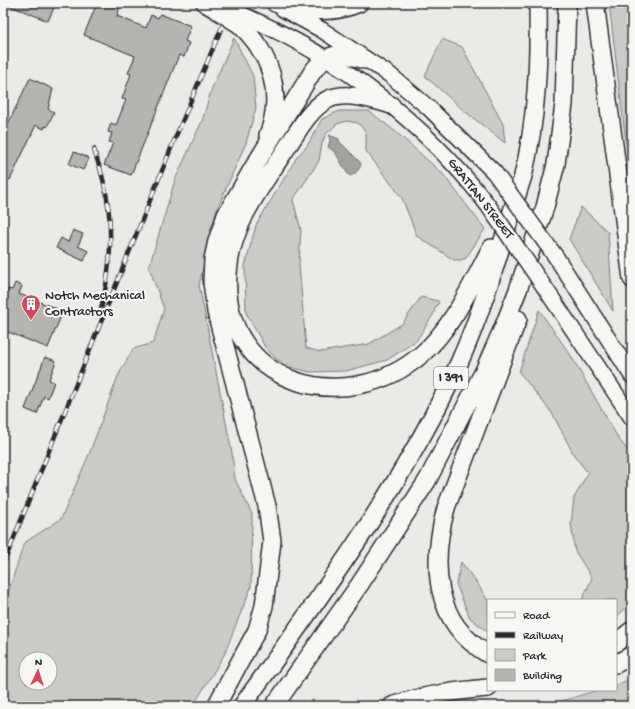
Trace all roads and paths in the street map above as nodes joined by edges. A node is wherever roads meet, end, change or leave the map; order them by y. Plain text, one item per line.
1 (271, 3) edge
2 (275, 3) edge
3 (359, 3) edge
4 (538, 3) edge
5 (567, 3) edge
6 (595, 3) edge
7 (213, 5) edge
8 (241, 20) junction
9 (324, 58) junction
10 (366, 60) junction
11 (391, 105) junction
12 (253, 168) junction
13 (523, 176) junction
14 (545, 208) junction
15 (632, 280) edge
16 (632, 376) edge
17 (632, 418) edge
18 (632, 630) edge
19 (617, 642) edge
20 (487, 653) edge
21 (632, 655) edge
22 (617, 663) edge
23 (487, 688) edge
24 (216, 706) edge
25 (242, 706) edge
26 (274, 706) edge
27 (392, 706) edge

1 - 10 main road, GRATTAN STREET
2 - 3 highway
4 - 13 highway, I 391
5 - 14 highway, I 391
6 - 15 highway
7 - 8 highway, bridge
8 - 9 main road, GRATTAN STREET
8 - 12 highway
9 - 10 highway
9 - 11 main road, GRATTAN STREET
9 - 12 highway
10 - 16 main road, GRATTAN STREET, bridge
11 - 13 highway
11 - 17 main road, GRATTAN STREET, bridge
12 - 24 highway
13 - 25 highway, I 391
14 - 20 highway
14 - 26 highway, I 391
18 - 19 highway
21 - 22 highway
23 - 27 highway

